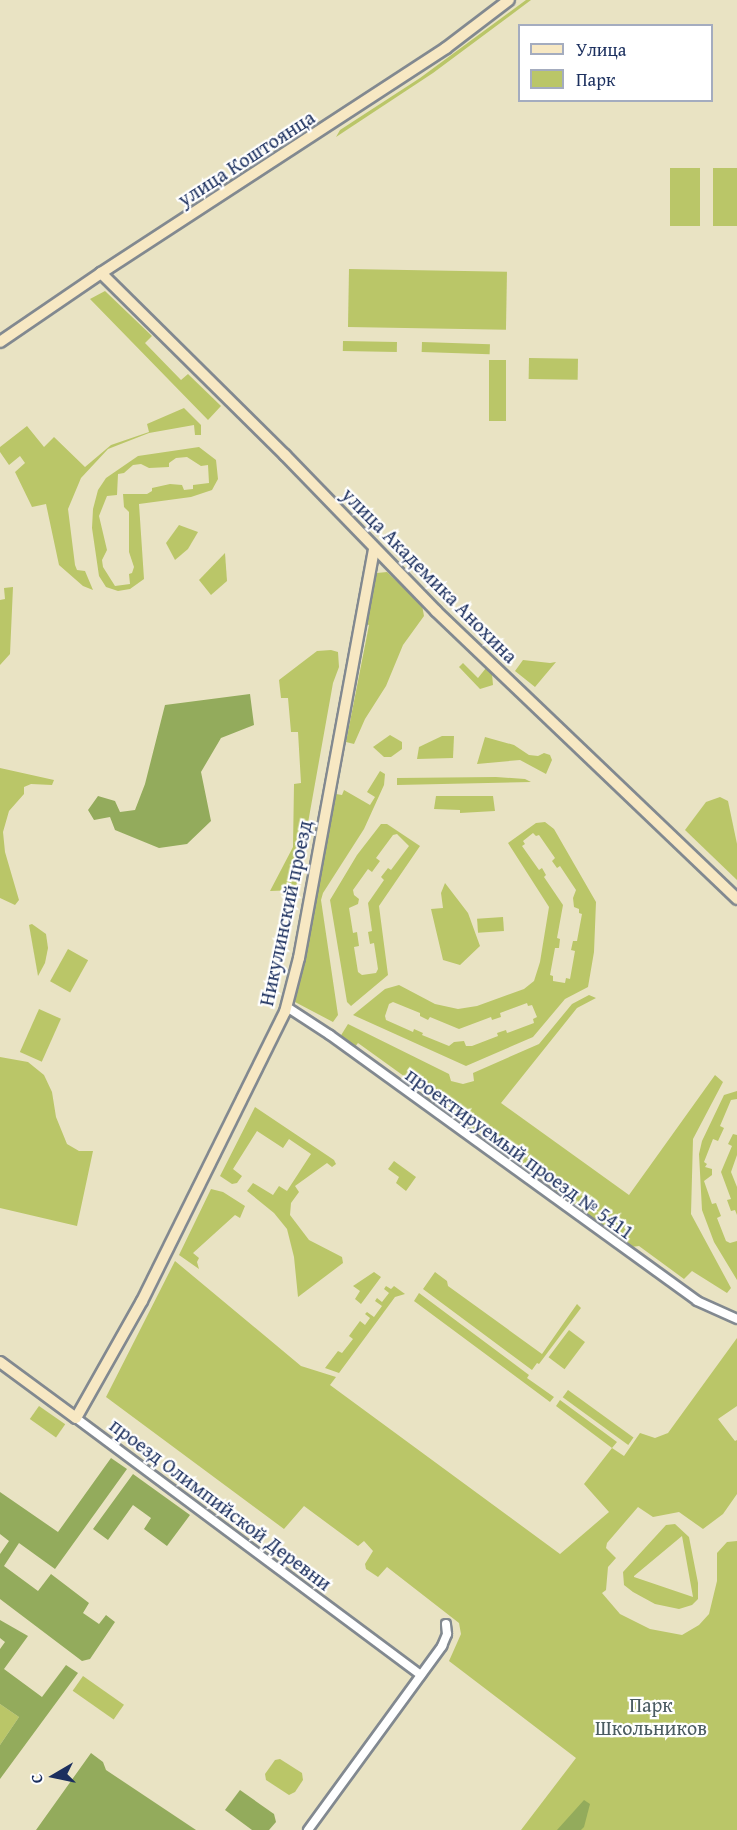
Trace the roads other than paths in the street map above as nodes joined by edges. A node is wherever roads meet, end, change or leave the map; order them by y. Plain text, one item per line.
1 (509, 0) edge
2 (101, 273) junction
3 (0, 342) edge
4 (374, 549) junction
5 (737, 899) edge
6 (287, 1007) junction
7 (737, 1319) edge
8 (0, 1362) edge
9 (76, 1418) junction
10 (446, 1624) dead end
11 (421, 1675) junction
12 (308, 1830) edge

1 - 2 street, улица Коштоянца
2 - 3 street, улица Коштоянца
2 - 4 street, улица Академика Анохина
4 - 5 street, улица Академика Анохина
4 - 6 street, Никулинский проезд
6 - 7 street, проектируемый проезд № 5411
6 - 9 street, Никулинский проезд
8 - 9 street, проезд Олимпийской Деревни
9 - 11 street, проезд Олимпийской Деревни
10 - 11 street
11 - 12 street

